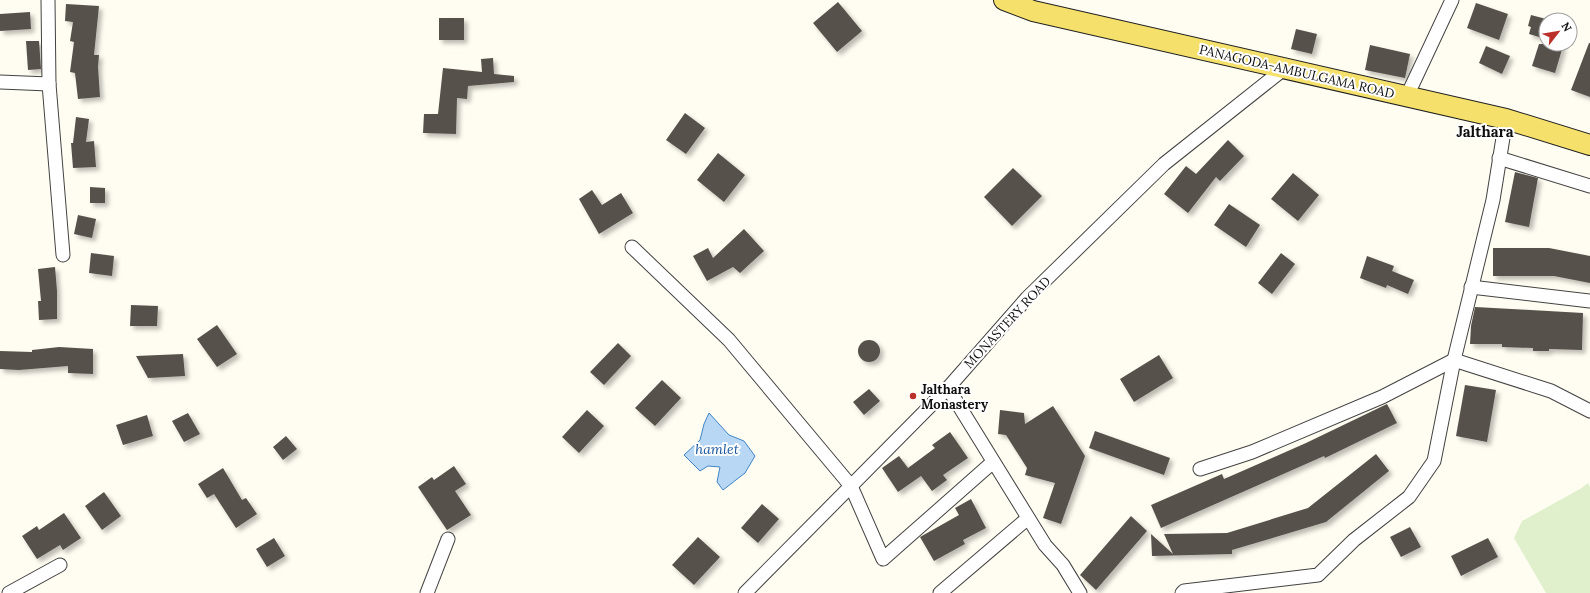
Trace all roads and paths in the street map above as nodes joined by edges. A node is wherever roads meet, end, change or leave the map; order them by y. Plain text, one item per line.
1 (48, 0) edge
2 (1004, 0) edge
3 (1452, 0) edge
4 (1285, 68) junction
5 (0, 82) edge
6 (49, 84) junction
7 (1407, 96) junction
8 (1506, 119) junction
9 (1590, 145) edge
10 (1499, 158) junction
11 (1590, 186) edge
12 (632, 247) dead end
13 (63, 255) dead end
14 (1471, 287) junction
15 (1590, 301) edge
16 (1454, 360) junction
17 (948, 388) junction
18 (1590, 411) edge
19 (993, 462) junction
20 (1200, 468) dead end
21 (850, 486) junction
22 (1028, 518) junction
23 (448, 539) dead end
24 (60, 565) dead end
25 (9, 593) edge
26 (427, 593) edge
27 (745, 593) edge
28 (940, 593) edge
29 (1080, 593) edge
30 (1182, 593) edge

1 - 6 street
2 - 4 main road, PANAGODA-AMBULGAMA ROAD
3 - 7 street
4 - 7 main road, PANAGODA-AMBULGAMA ROAD
4 - 17 street, MONASTERY ROAD
5 - 6 street
6 - 13 street
7 - 8 main road, PANAGODA-AMBULGAMA ROAD
8 - 9 main road, PANAGODA-AMBULGAMA ROAD
8 - 10 street
10 - 11 street
10 - 14 street
12 - 21 street
14 - 15 street
14 - 16 street
16 - 18 street
16 - 20 street
16 - 30 street
17 - 19 street
17 - 21 street, MONASTERY ROAD
19 - 21 street
19 - 22 street
21 - 27 street, MONASTERY ROAD
22 - 28 street
22 - 29 street
23 - 26 street
24 - 25 street

